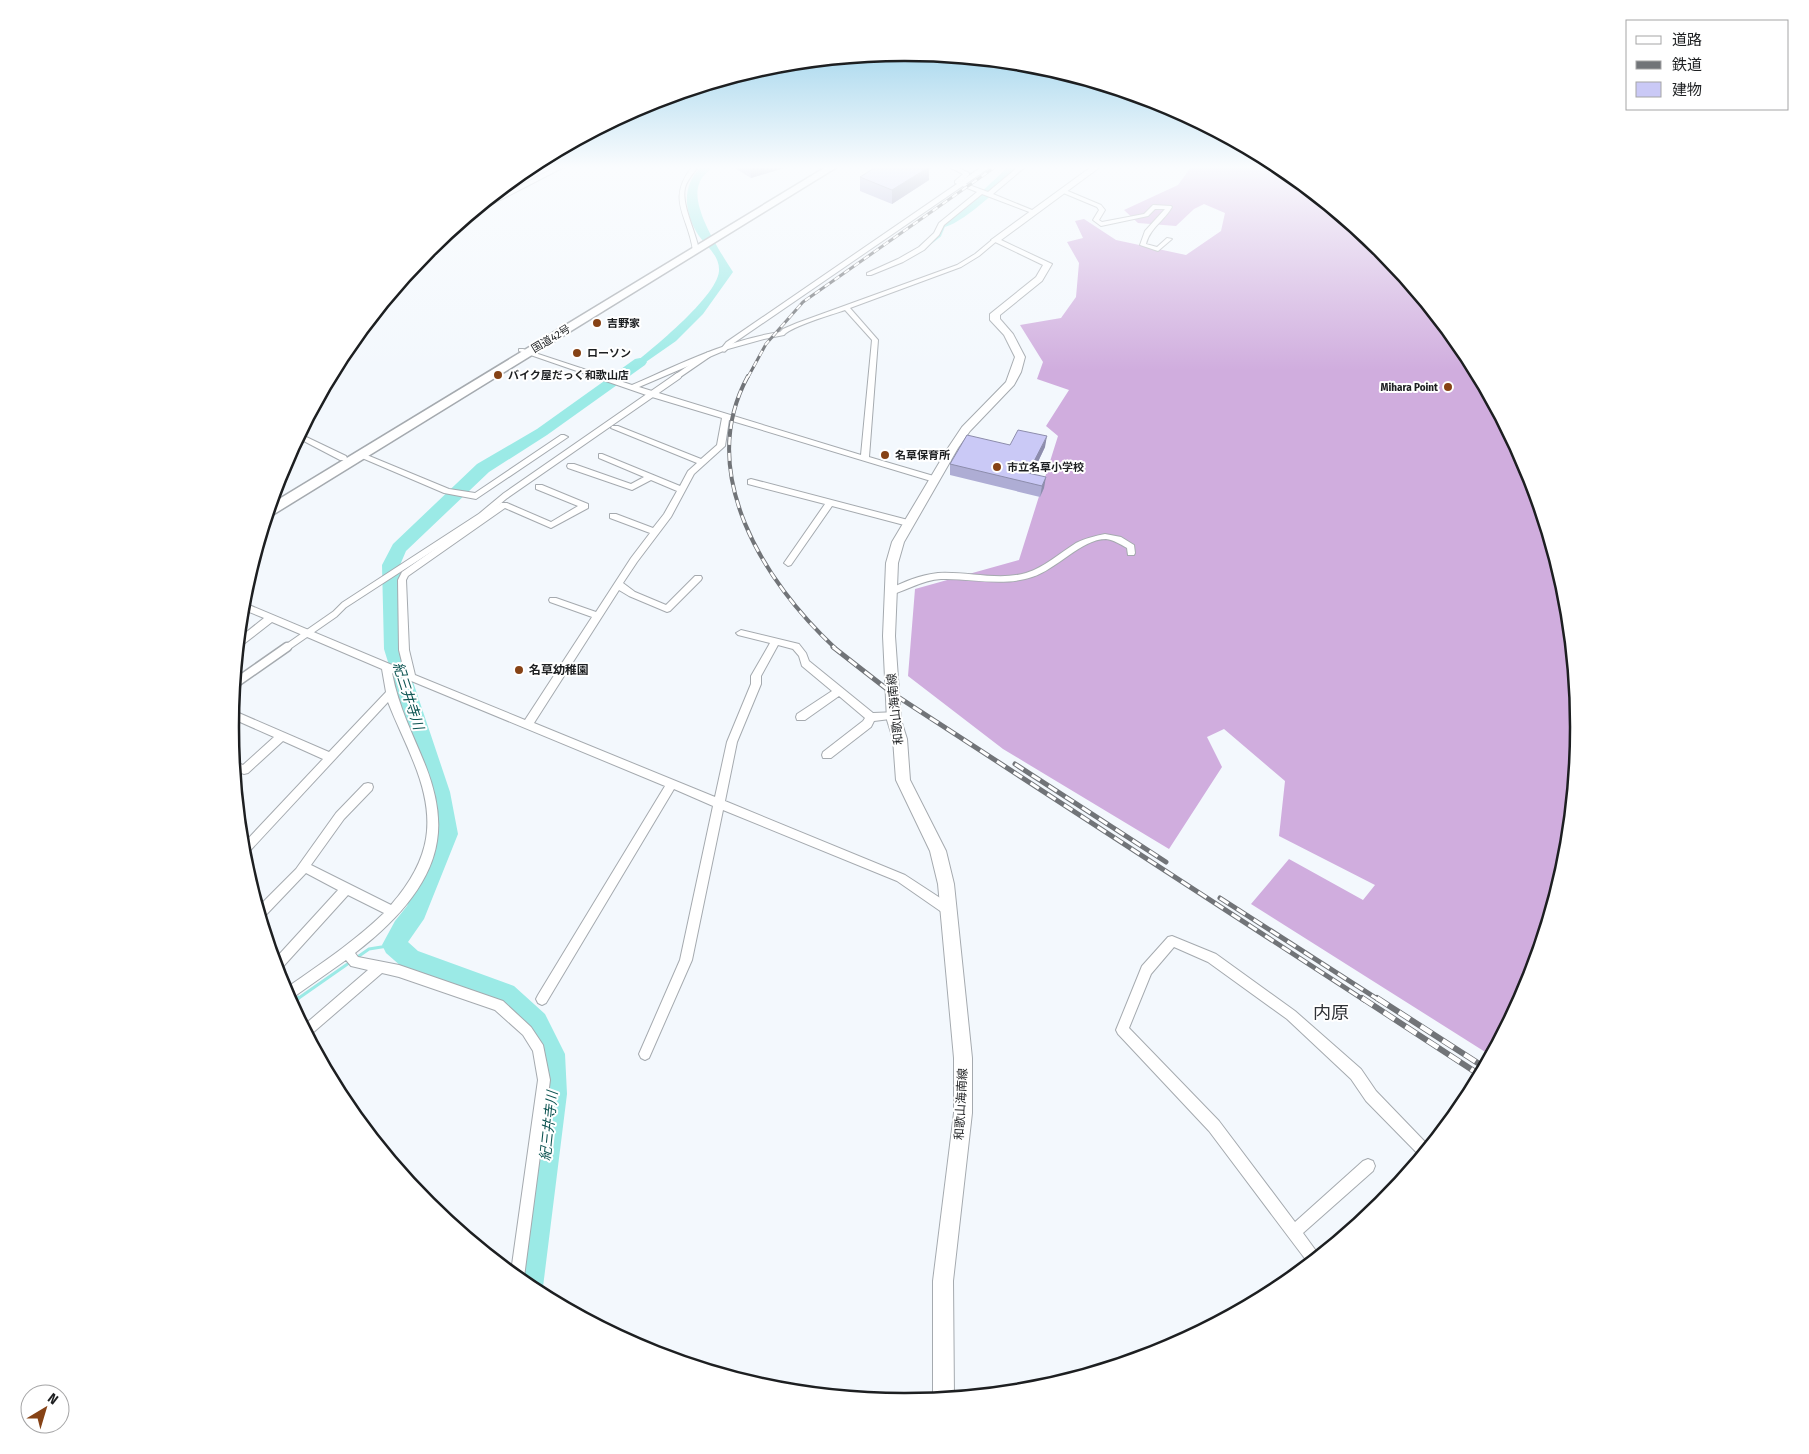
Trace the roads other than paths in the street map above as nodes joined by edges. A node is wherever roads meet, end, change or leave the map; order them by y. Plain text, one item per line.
1 (694, 235) edge
2 (716, 235) edge
3 (887, 235) edge
4 (936, 235) edge
5 (1002, 235) edge
6 (1146, 235) edge
7 (1169, 239) dead end
8 (995, 240) junction
9 (698, 246) junction
10 (869, 274) dead end
11 (846, 307) junction
12 (724, 349) junction
13 (525, 351) junction
14 (708, 356) junction
15 (633, 387) junction
16 (655, 395) junction
17 (726, 416) junction
18 (615, 428) dead end
19 (564, 437) dead end
20 (304, 439) edge
21 (359, 455) junction
22 (602, 456) dead end
23 (343, 458) junction
24 (864, 458) junction
25 (701, 462) junction
26 (571, 466) dead end
27 (650, 477) junction
28 (934, 479) junction
29 (751, 482) dead end
30 (539, 487) dead end
31 (683, 490) junction
32 (281, 495) edge
33 (830, 503) junction
34 (276, 506) edge
35 (613, 516) dead end
36 (908, 524) junction
37 (655, 532) junction
38 (1131, 553) dead end
39 (788, 562) dead end
40 (698, 578) dead end
41 (618, 584) junction
42 (890, 592) junction
43 (553, 600) dead end
44 (250, 609) edge
45 (598, 616) junction
46 (270, 618) junction
47 (741, 633) dead end
48 (307, 634) junction
49 (244, 639) edge
50 (775, 642) junction
51 (388, 668) junction
52 (410, 676) junction
53 (240, 680) edge
54 (839, 691) junction
55 (391, 693) junction
56 (894, 715) junction
57 (801, 717) dead end
58 (872, 717) junction
59 (239, 718) edge
60 (528, 724) junction
61 (282, 736) junction
62 (827, 755) dead end
63 (330, 757) junction
64 (240, 768) edge
65 (672, 783) junction
66 (368, 787) dead end
67 (718, 803) junction
68 (250, 844) edge
69 (304, 867) junction
70 (347, 888) junction
71 (264, 909) edge
72 (950, 911) junction
73 (393, 912) junction
74 (350, 956) junction
75 (281, 960) edge
76 (380, 967) junction
77 (293, 990) edge
78 (542, 999) dead end
79 (310, 1027) edge
80 (645, 1054) dead end
81 (1421, 1147) edge
82 (1368, 1166) dead end
83 (1293, 1234) junction
84 (1310, 1255) edge
85 (518, 1269) edge
86 (943, 1391) edge

1 - 9 street
2 - 9 highway, 国道42号
3 - 12 street
4 - 10 street
5 - 8 main road
6 - 7 street
8 - 11 street
8 - 28 main road, 和歌山海南線
9 - 13 highway, 国道42号
11 - 12 street
11 - 24 street
12 - 14 street
13 - 15 street
13 - 21 highway, 国道42号
13 - 23 highway, 国道42号
14 - 15 street
14 - 16 street
15 - 16 street
16 - 17 street
16 - 48 street
17 - 24 street
17 - 25 street
18 - 25 street
19 - 21 street
20 - 23 street
21 - 34 highway, 国道42号
22 - 27 street
23 - 32 highway, 国道42号
24 - 28 street
25 - 31 street
26 - 27 street
27 - 31 street
28 - 36 main road, 和歌山海南線
29 - 33 street
30 - 52 street
31 - 37 street
33 - 36 street
33 - 39 street
35 - 37 street
36 - 42 main road, 和歌山海南線
37 - 41 street
38 - 42 street
40 - 41 street
41 - 45 street
42 - 56 main road, 和歌山海南線
43 - 45 street
44 - 46 street
45 - 60 street
46 - 48 street
46 - 49 street
47 - 50 street
48 - 51 street
48 - 53 street
50 - 54 street
50 - 67 street
51 - 52 street
51 - 55 street
52 - 60 street
54 - 57 street
54 - 58 street
55 - 63 street
55 - 73 street
56 - 58 street
56 - 72 main road, 和歌山海南線
58 - 62 street
59 - 61 street
60 - 65 street
61 - 63 street
61 - 64 street
63 - 68 street
65 - 67 street
65 - 78 street
66 - 69 street
67 - 72 street
67 - 80 street
69 - 70 street
69 - 71 street
70 - 73 street
70 - 75 street
72 - 86 main road, 和歌山海南線
73 - 74 street
74 - 76 street
74 - 77 street
76 - 79 street
76 - 85 street
81 - 83 street
82 - 83 street
83 - 84 street

